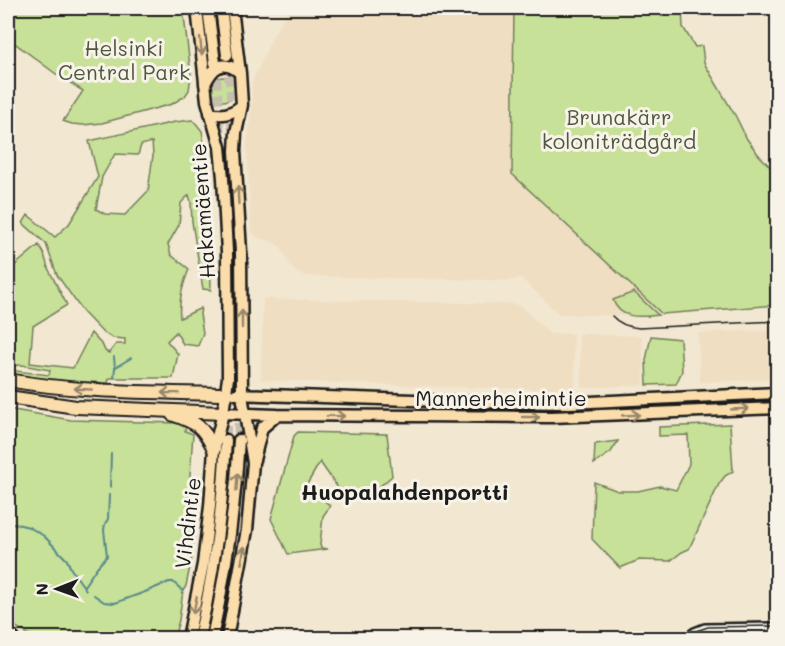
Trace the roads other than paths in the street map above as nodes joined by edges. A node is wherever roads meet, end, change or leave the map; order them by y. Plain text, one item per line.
1 (197, 8) edge
2 (208, 8) edge
3 (220, 8) edge
4 (232, 8) edge
5 (232, 54) junction
6 (217, 64) junction
7 (240, 73) junction
8 (205, 84) junction
9 (242, 105) junction
10 (210, 113) junction
11 (226, 252) junction
12 (241, 252) junction
13 (8, 380) edge
14 (777, 393) edge
15 (227, 394) junction
16 (242, 395) junction
17 (8, 397) edge
18 (777, 408) edge
19 (163, 411) junction
20 (224, 413) junction
21 (244, 414) junction
22 (277, 415) junction
23 (226, 440) tunnel mouth
24 (239, 440) tunnel mouth
25 (214, 449) junction
26 (253, 463) junction
27 (777, 628) edge
28 (8, 634) edge
29 (14, 639) edge
30 (188, 639) edge
31 (199, 639) edge
32 (212, 639) edge
33 (227, 639) edge
34 (689, 639) edge

1 -> 8 main road, Hakamäentie
2 - 6 main road
3 - 5 main road, Hakamäentie
4 - 5 main road, Hakamäentie
5 - 6 main road
5 - 7 main road, Hakamäentie
6 - 7 main road
6 - 8 main road
7 - 9 main road, Hakamäentie
8 - 10 main road, Hakamäentie
9 - 10 main road
12 -> 9 main road, Hakamäentie
10 - 11 main road, Hakamäentie
11 - 12 main road
11 - 15 main road, Hakamäentie
16 -> 12 main road, Hakamäentie
15 -> 13 highway
14 - 16 main road, Mannerheimintie
15 - 16 main road, Mannerheimintie
15 - 20 main road, Hakamäentie
16 - 21 main road, Hakamäentie
17 - 19 highway
22 -> 18 main road, Mannerheimintie
19 - 20 highway
19 - 25 highway
20 - 21 main road, Mannerheimintie
20 - 25 main road, Vihdintie
21 - 22 main road, Mannerheimintie
21 - 26 main road
22 - 26 main road
23 - 31 main road, Vihdintie
32 -> 24 main road
25 -> 30 main road, Vihdintie
33 -> 26 main road
27 - 34 street
28 - 29 street

